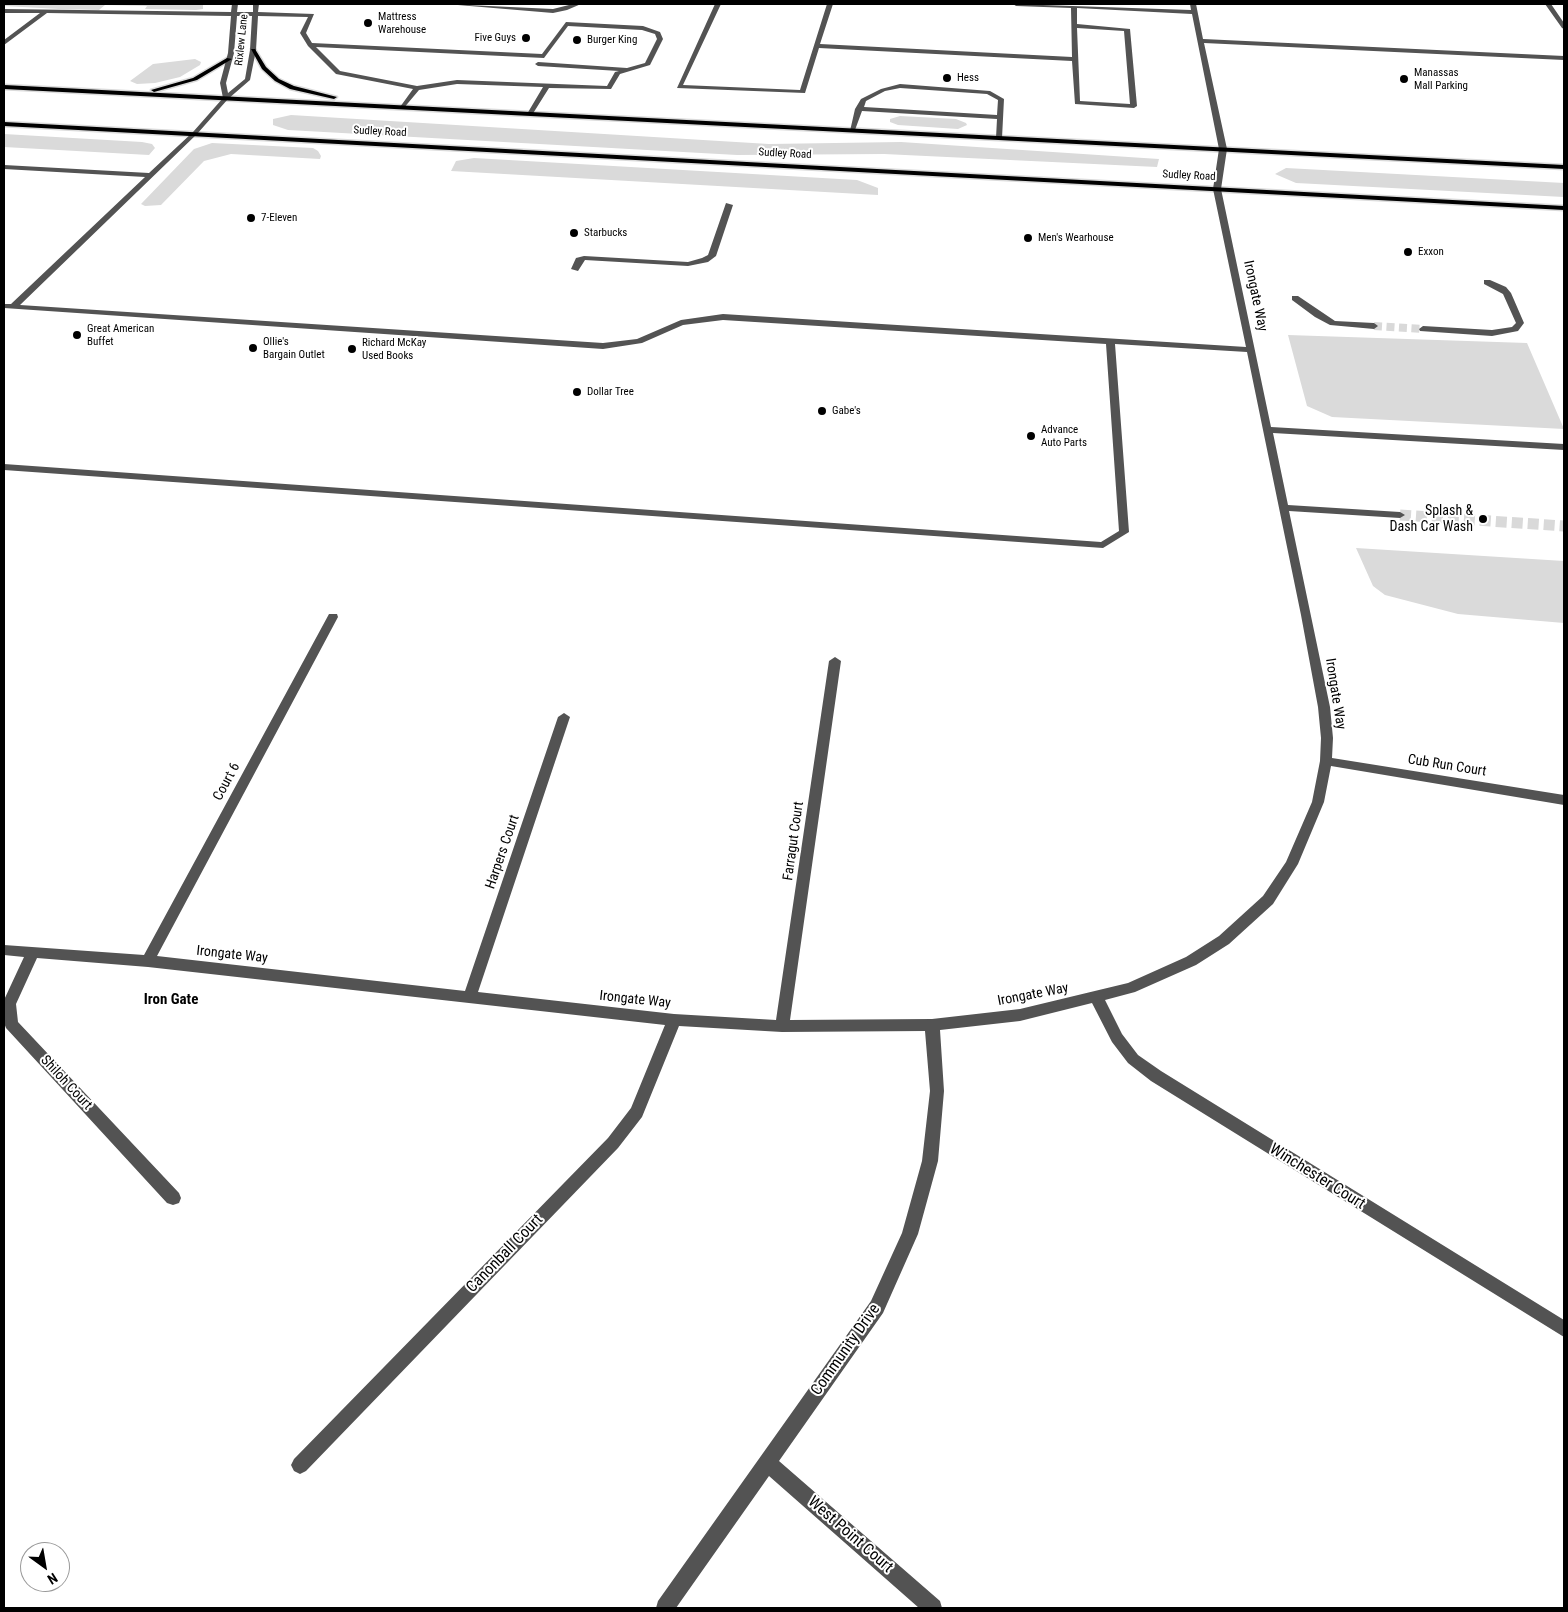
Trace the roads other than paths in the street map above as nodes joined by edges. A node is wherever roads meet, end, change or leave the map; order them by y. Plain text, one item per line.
1 (235, 4) edge
2 (256, 4) edge
3 (449, 4) edge
4 (578, 4) edge
5 (718, 4) edge
6 (830, 4) edge
7 (1016, 4) edge
8 (1193, 4) edge
9 (1548, 4) edge
10 (1045, 5) edge
11 (1074, 7) junction
12 (4, 11) edge
13 (46, 11) junction
14 (1194, 12) junction
15 (234, 13) junction
16 (255, 14) junction
17 (1074, 26) junction
18 (1564, 27) edge
19 (1201, 42) junction
20 (4, 43) edge
21 (310, 44) junction
22 (816, 46) junction
23 (253, 50) junction
24 (1564, 58) edge
25 (229, 59) junction
26 (1076, 59) junction
27 (538, 64) dead end
28 (625, 69) junction
29 (547, 86) junction
30 (4, 87) edge
31 (417, 88) junction
32 (134, 94) junction
33 (226, 98) junction
34 (403, 106) junction
35 (858, 109) junction
36 (530, 114) junction
37 (1000, 117) junction
38 (4, 124) edge
39 (852, 130) junction
40 (195, 133) junction
41 (999, 138) junction
42 (1223, 149) junction
43 (4, 167) edge
44 (1564, 167) edge
45 (151, 175) junction
46 (1218, 189) junction
47 (730, 205) dead end
48 (1564, 208) edge
49 (575, 269) dead end
50 (1487, 282) dead end
51 (1295, 298) dead end
52 (8, 306) edge
53 (1374, 326) tunnel mouth
54 (1423, 329) tunnel mouth
55 (1110, 341) junction
56 (1251, 350) junction
57 (1268, 430) junction
58 (1564, 447) edge
59 (4, 467) edge
60 (1283, 508) junction
61 (1400, 515) tunnel mouth
62 (333, 617) dead end
63 (835, 661) dead end
64 (564, 717) dead end
65 (1326, 761) junction
66 (1564, 800) edge
67 (4, 950) edge
68 (33, 953) junction
69 (148, 961) junction
70 (470, 996) junction
71 (1097, 998) junction
72 (674, 1020) junction
73 (932, 1025) junction
74 (782, 1026) junction
75 (173, 1198) dead end
76 (1564, 1329) edge
77 (767, 1462) junction
78 (300, 1465) dead end
79 (665, 1608) edge
80 (933, 1608) edge

1 - 15 street, Rixlew Lane
2 - 16 street, Rixlew Lane
3 - 4 street
5 - 22 street
6 - 22 street
7 - 10 street
8 - 14 street, Irongate Way
9 - 18 street
10 - 11 street
11 - 14 street
11 - 17 street
12 - 13 street
13 - 15 street
13 - 20 street
14 - 19 street, Irongate Way
15 - 16 street
15 - 25 street, Rixlew Lane
16 - 21 street
16 - 23 street, Rixlew Lane
17 - 26 street
17 - 26 street
19 - 24 street
19 - 42 street, Irongate Way
21 - 28 street
21 - 31 street
22 - 26 street
23 - 33 street, Rixlew Lane
23 - 34 main road
25 - 32 main road
25 - 33 street, Rixlew Lane
27 - 28 street
28 - 29 street
29 - 31 street
29 - 36 street
30 - 32 main road, Sudley Road
31 - 34 street
32 - 33 main road, Sudley Road
33 - 34 main road, Sudley Road
33 - 40 street, Rixlew Lane
34 - 36 main road, Sudley Road
35 - 37 street
35 - 37 street
35 - 39 street
36 - 39 main road, Sudley Road
37 - 41 street
38 - 40 main road, Sudley Road
39 - 41 main road, Sudley Road
40 - 45 street, Rixlew Lane
40 - 46 main road, Sudley Road
41 - 42 main road, Sudley Road
42 - 44 main road, Sudley Road
42 - 46 street, Irongate Way
43 - 45 street
45 - 52 street, Rixlew Lane
46 - 48 main road, Sudley Road
46 - 56 street, Irongate Way
47 - 49 street
50 - 54 street
51 - 53 street
52 - 55 street
55 - 56 street
55 - 59 street
56 - 57 street, Irongate Way
57 - 58 street
57 - 60 street, Irongate Way
60 - 61 street
60 - 65 street, Irongate Way
62 - 69 street, Court 6
63 - 74 street, Farragut Court
64 - 70 street, Harpers Court
65 - 66 street, Cub Run Court
65 - 71 street, Irongate Way
67 - 68 street, Irongate Way
68 - 69 street, Irongate Way
68 - 75 street, Shiloh Court
69 - 70 street, Irongate Way
70 - 72 street, Irongate Way
71 - 73 street, Irongate Way
71 - 76 street, Winchester Court
72 - 74 street, Irongate Way
72 - 78 street, Canonball Court
73 - 74 street, Irongate Way
73 - 77 street, Community Drive
77 - 79 street, Community Drive
77 - 80 street, West Point Court

